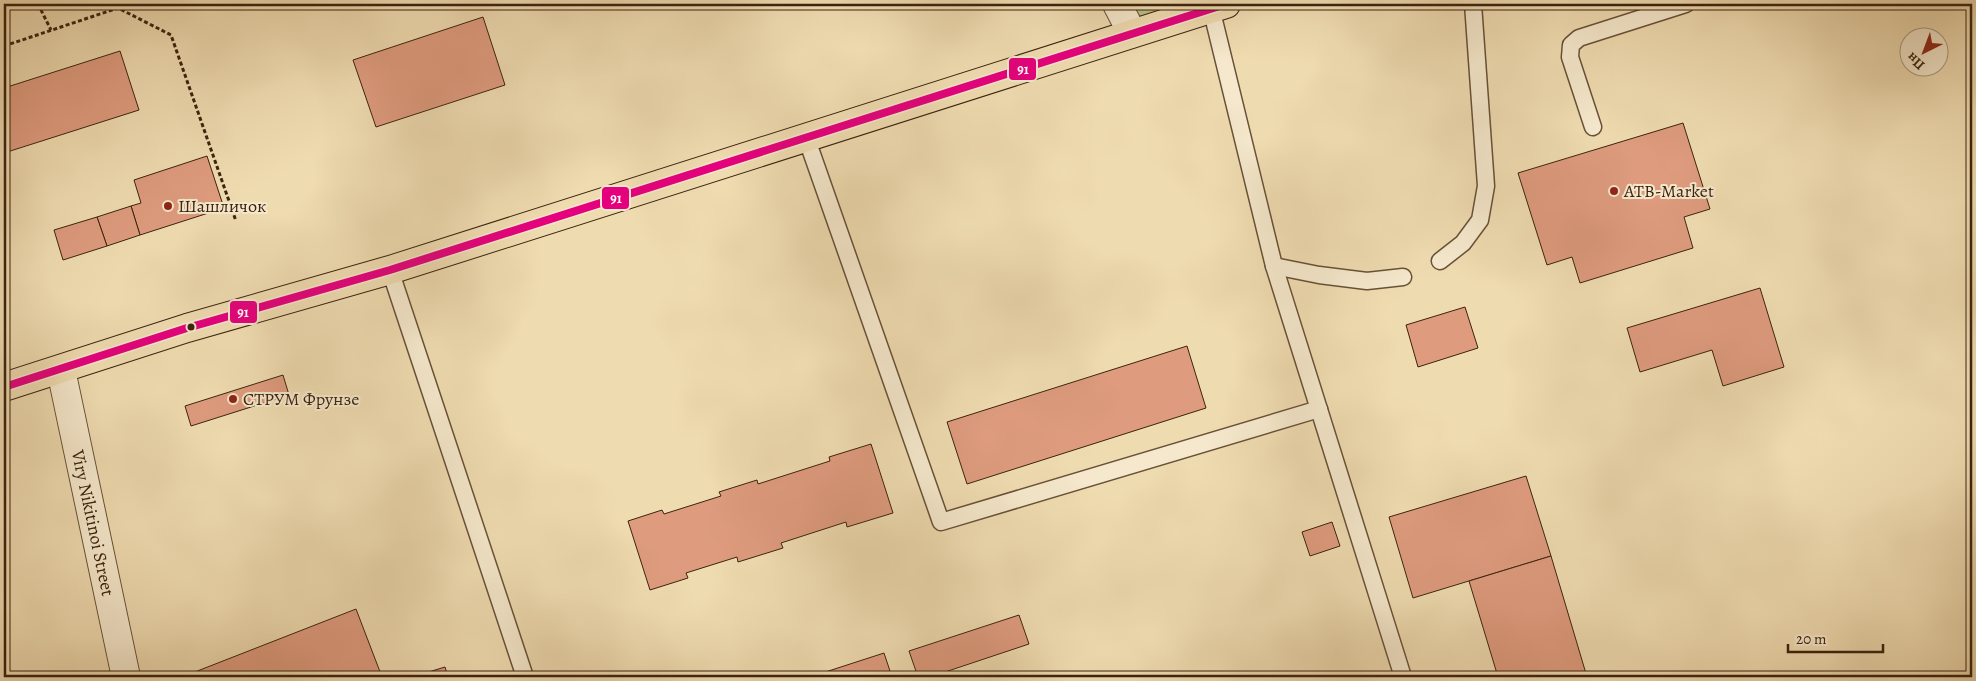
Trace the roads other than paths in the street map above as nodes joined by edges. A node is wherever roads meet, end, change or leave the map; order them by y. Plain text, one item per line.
1 (1118, 4) edge
2 (1473, 4) edge
3 (1686, 4) edge
4 (1218, 6) edge
5 (1132, 33) junction
6 (1593, 127) dead end
7 (806, 137) junction
8 (1440, 261) dead end
9 (1274, 266) junction
10 (390, 270) junction
11 (1402, 278) dead end
12 (60, 370) junction
13 (4, 387) edge
14 (1319, 410) junction
15 (126, 677) edge
16 (525, 677) edge
17 (1403, 677) edge

1 - 5 street
2 - 8 lane
3 - 6 lane
4 - 5 main road
4 - 9 lane
5 - 7 main road
7 - 10 main road
7 - 14 lane
9 - 11 lane
9 - 14 lane
10 - 12 main road
10 - 16 lane
12 - 13 main road
12 - 15 street, Viry Nikitinoi Street
14 - 17 lane

